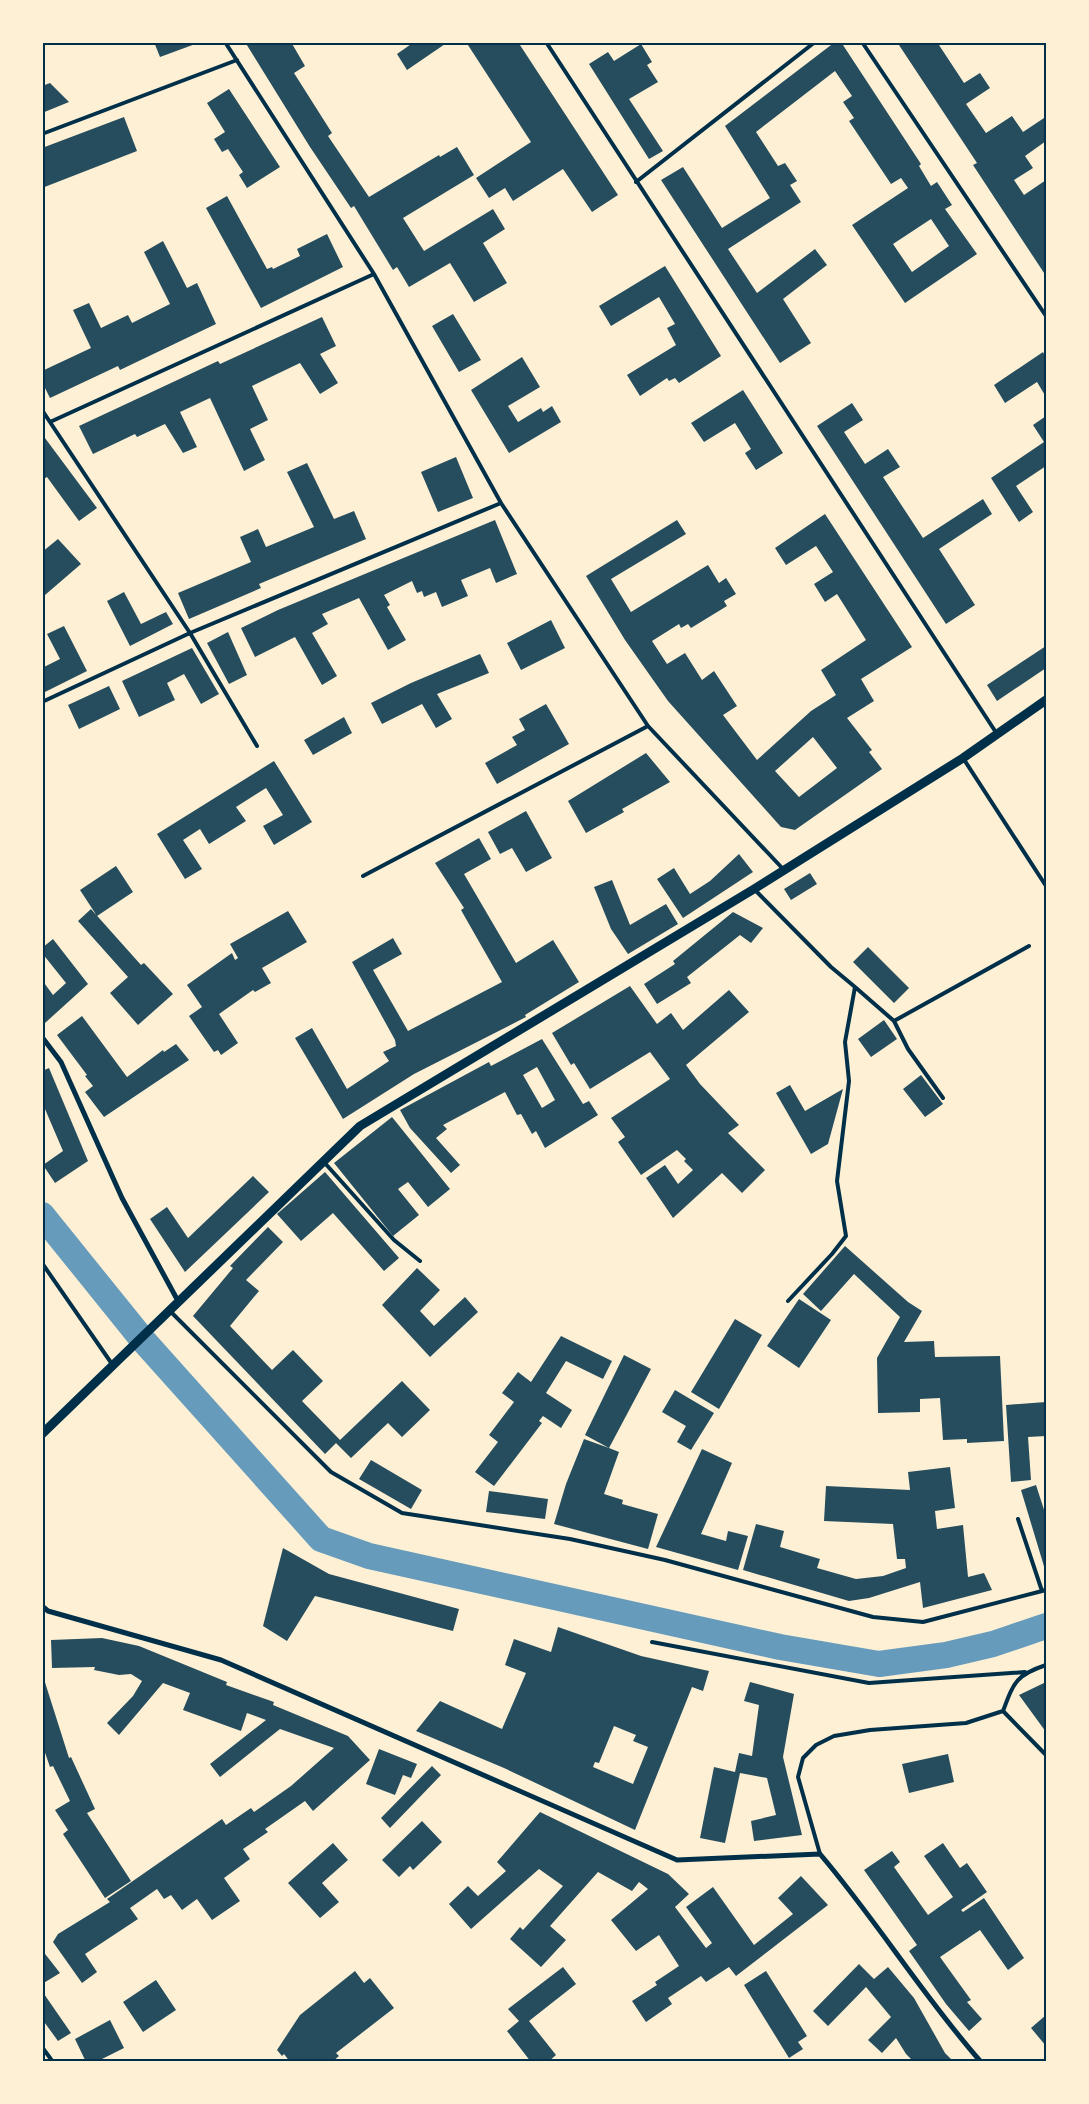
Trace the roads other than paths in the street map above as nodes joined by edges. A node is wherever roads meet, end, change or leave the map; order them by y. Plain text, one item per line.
1 (225, 42) edge
2 (546, 42) edge
3 (815, 42) edge
4 (862, 42) edge
5 (236, 60) junction
6 (42, 134) edge
7 (636, 182) junction
8 (374, 274) junction
9 (1046, 316) edge
10 (42, 410) edge
11 (50, 422) junction
12 (501, 503) junction
13 (190, 633) junction
14 (1046, 700) edge
15 (42, 702) edge
16 (648, 726) junction
17 (997, 734) junction
18 (257, 746) dead end
19 (963, 758) junction
20 (784, 870) junction
21 (363, 876) dead end
22 (1046, 886) edge
23 (754, 889) junction
24 (1029, 946) dead end
25 (855, 987) junction
26 (894, 1021) junction
27 (42, 1037) edge
28 (943, 1098) dead end
29 (323, 1161) junction
30 (420, 1261) dead end
31 (42, 1263) edge
32 (178, 1301) junction
33 (788, 1301) dead end
34 (169, 1310) junction
35 (113, 1366) junction
36 (42, 1434) edge
37 (1018, 1519) dead end
38 (1044, 1591) edge
39 (42, 1606) edge
40 (652, 1642) dead end
41 (1046, 1665) edge
42 (1025, 1672) junction
43 (1003, 1711) junction
44 (1046, 1755) edge
45 (820, 1854) junction
46 (42, 2047) edge
47 (53, 2062) edge
48 (981, 2062) edge

1 - 5 lane
2 - 7 lane
3 - 7 lane
4 - 9 lane
5 - 6 lane
5 - 8 lane
7 - 17 lane
8 - 11 lane
8 - 12 lane
10 - 11 lane
11 - 13 lane
12 - 13 lane
12 - 16 lane
13 - 15 lane
13 - 18 lane
14 - 17 street
16 - 20 lane
16 - 21 lane
17 - 19 street
19 - 20 street
19 - 22 lane
20 - 23 street
23 - 25 lane
23 - 29 street
24 - 26 lane
25 - 26 lane
25 - 33 lane
26 - 28 lane
27 - 32 street
29 - 30 lane
29 - 32 street
31 - 35 lane
32 - 34 street
34 - 35 street
34 - 38 lane
35 - 36 street
37 - 38 lane
39 - 45 street
40 - 42 lane
41 - 42 lane
42 - 43 lane
43 - 44 lane
43 - 45 lane
45 - 48 street
46 - 47 lane

